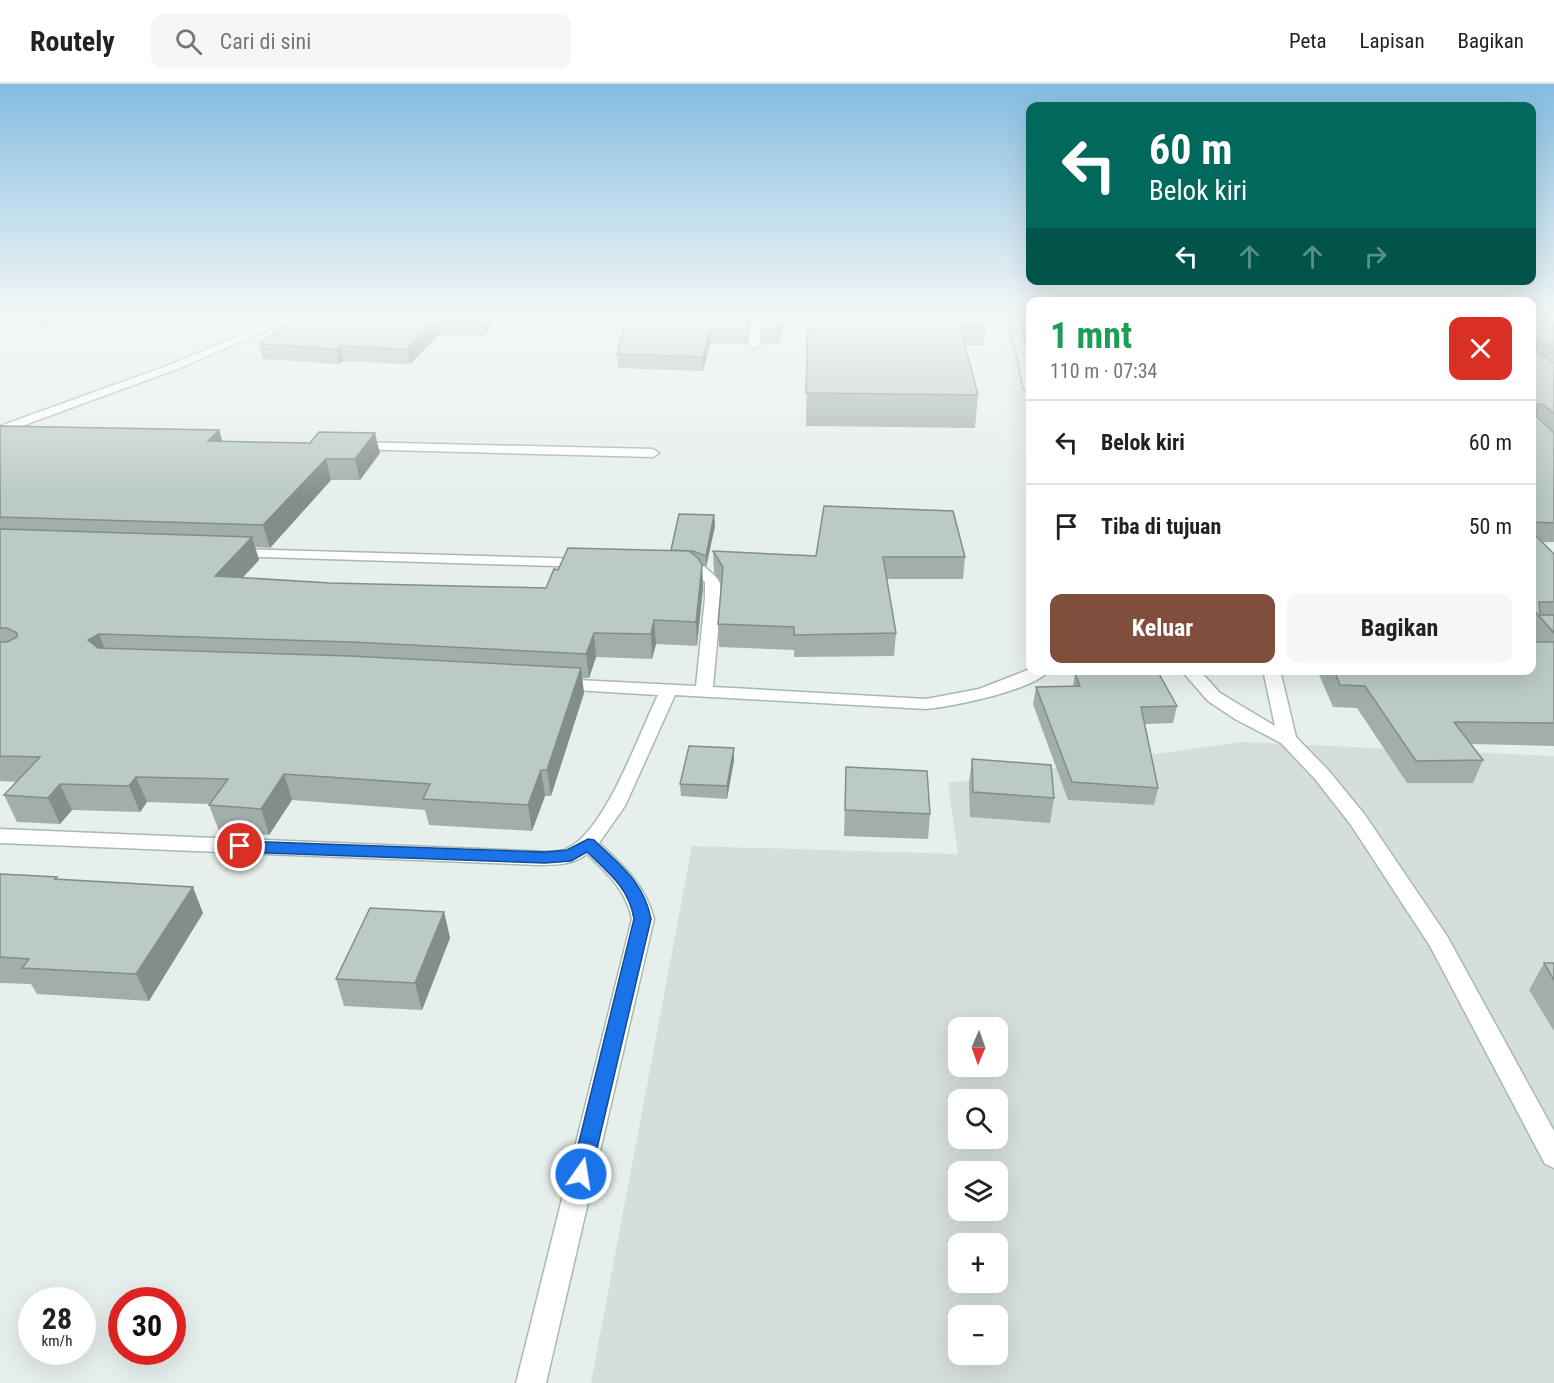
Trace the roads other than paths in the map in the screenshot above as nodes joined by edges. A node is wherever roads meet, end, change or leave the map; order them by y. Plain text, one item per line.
1 (141, 379) edge
2 (0, 430) edge
3 (0, 439) edge
4 (14, 439) edge
5 (345, 446) edge
6 (653, 453) dead end
7 (218, 553) edge
8 (607, 564) edge
9 (664, 566) edge
10 (1032, 675) edge
11 (1194, 675) edge
12 (1272, 675) edge
13 (541, 684) edge
14 (668, 691) junction
15 (704, 693) junction
16 (1287, 739) junction
17 (0, 837) edge
18 (588, 844) junction
19 (1554, 1156) edge
20 (531, 1383) edge

1 - 2 street
3 - 4 street
5 - 6 street
7 - 8 street
9 - 15 street
10 - 15 street
11 - 16 street
12 - 16 street
13 - 14 street
14 - 15 street
14 - 18 street
16 - 19 street
17 - 18 street
18 - 20 street

